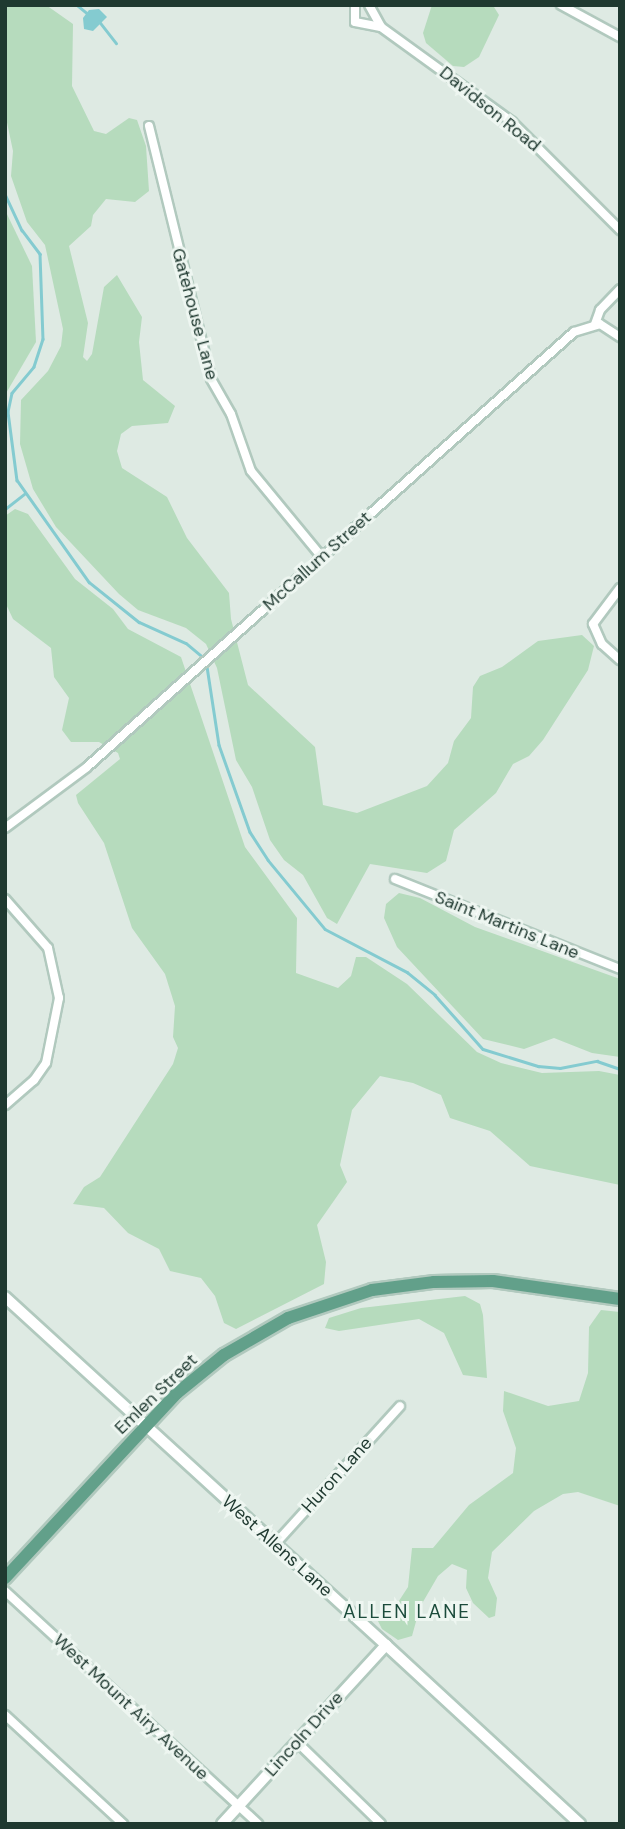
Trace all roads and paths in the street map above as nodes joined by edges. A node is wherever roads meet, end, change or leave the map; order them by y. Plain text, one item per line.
1 (355, 5) edge
2 (369, 5) edge
3 (561, 5) edge
4 (381, 27) junction
5 (620, 37) edge
6 (149, 125) dead end
7 (620, 230) edge
8 (620, 289) edge
9 (595, 324) junction
10 (620, 337) edge
11 (322, 556) junction
12 (620, 588) edge
13 (620, 660) edge
14 (5, 828) edge
15 (395, 879) dead end
16 (5, 899) edge
17 (620, 969) edge
18 (5, 1105) edge
19 (5, 1297) edge
20 (620, 1299) edge
21 (400, 1406) dead end
22 (145, 1426) junction
23 (275, 1544) junction
24 (5, 1578) edge
25 (5, 1591) edge
26 (386, 1645) junction
27 (5, 1715) edge
28 (297, 1742) junction
29 (238, 1806) junction
30 (123, 1824) edge
31 (222, 1824) edge
32 (258, 1824) edge
33 (381, 1824) edge
34 (580, 1824) edge

1 - 4 street, Davidson Road
2 - 4 street, Davidson Road
3 - 5 street
4 - 7 street, Davidson Road
6 - 11 street, Gatehouse Lane
8 - 9 street, McCallum Street
9 - 10 street
9 - 11 street, McCallum Street
11 - 14 street, McCallum Street
12 - 13 street
15 - 17 street, Saint Martins Lane
16 - 18 street
19 - 22 street, West Allens Lane
20 - 22 main road, Emlen Street
21 - 23 street, Huron Lane
22 - 23 street, West Allens Lane
22 - 24 main road, Emlen Street
23 - 26 street, West Allens Lane
25 - 29 street, West Mount Airy Avenue
26 - 28 main road, Lincoln Drive
26 - 34 main road, West Allens Lane
27 - 30 street
28 - 29 main road, Lincoln Drive
28 - 33 street
29 - 31 main road, Lincoln Drive
29 - 32 street, West Mount Airy Avenue

